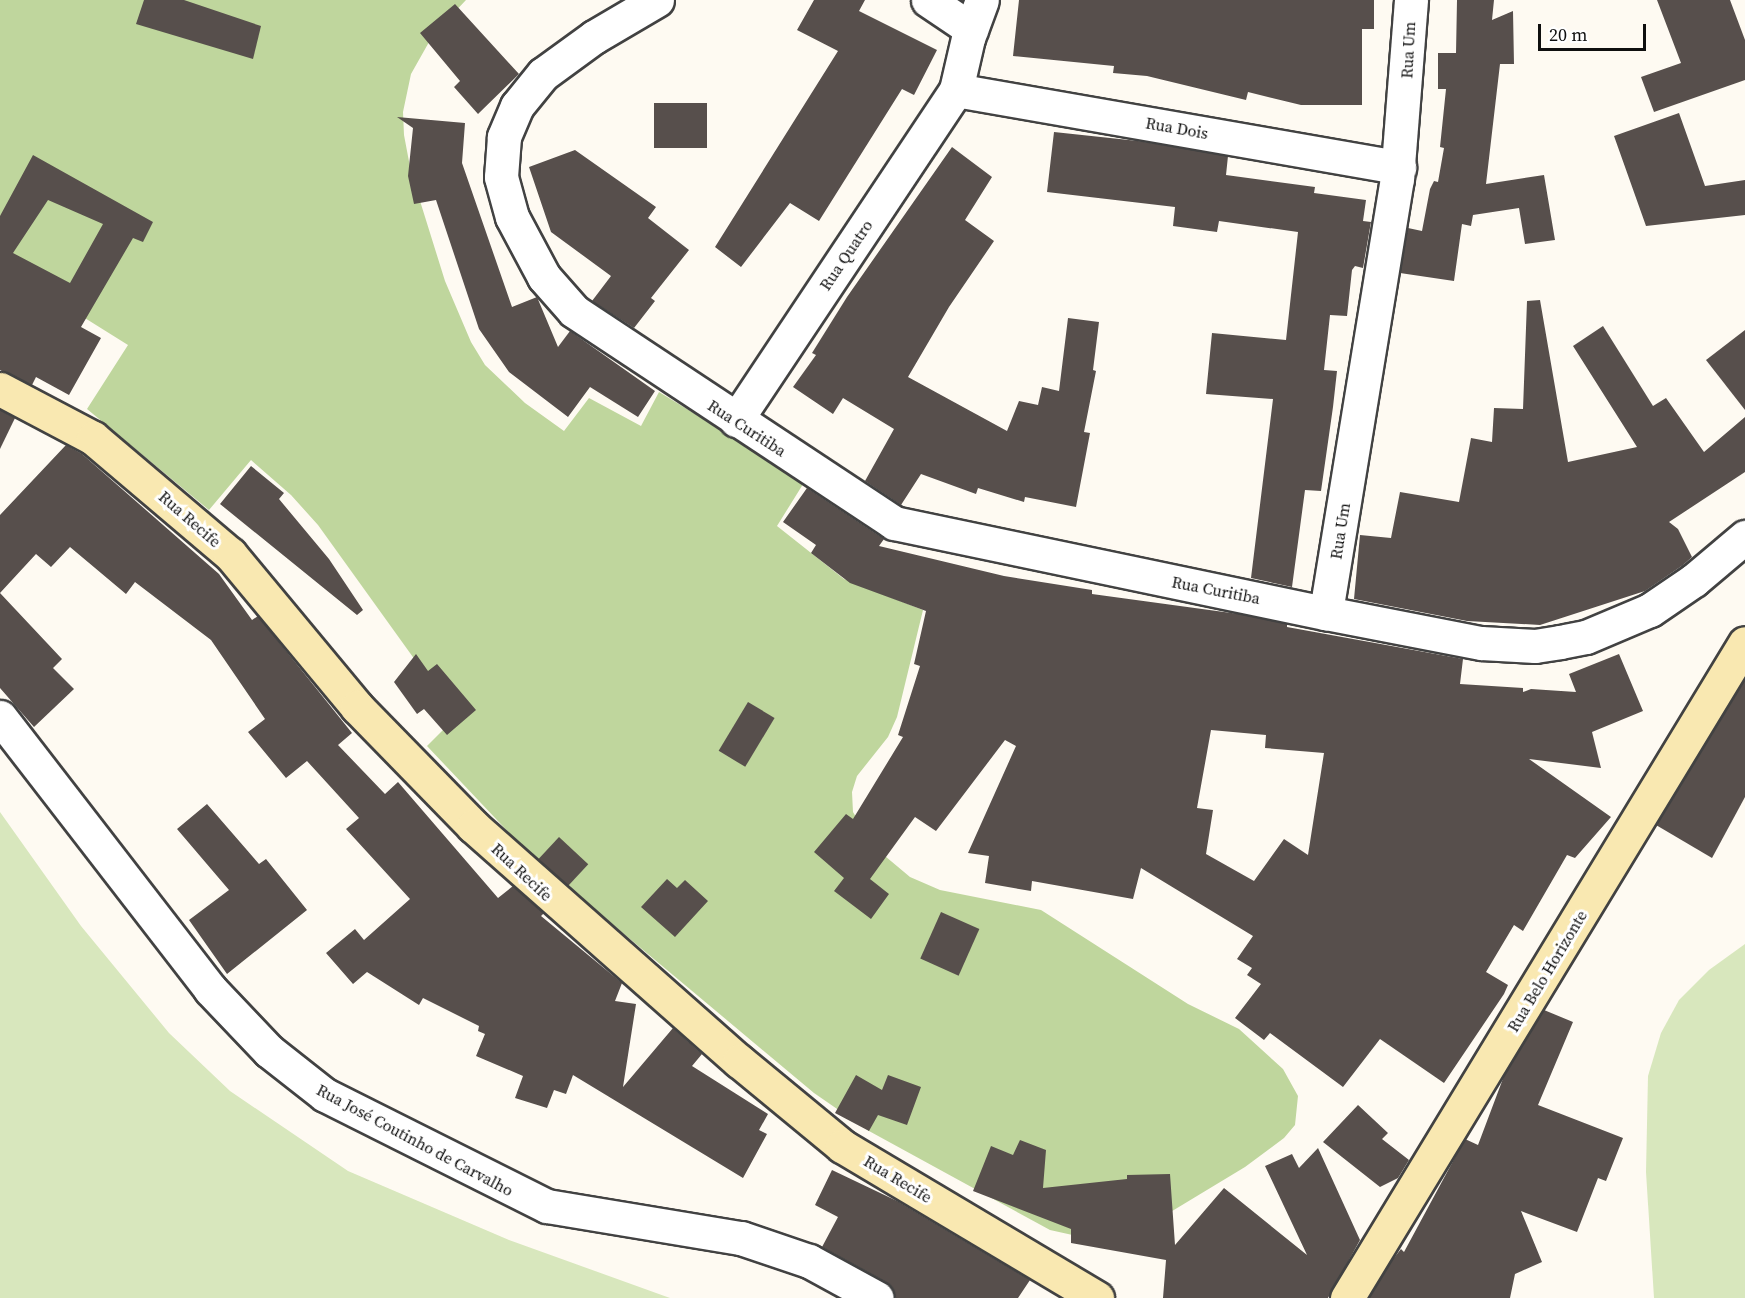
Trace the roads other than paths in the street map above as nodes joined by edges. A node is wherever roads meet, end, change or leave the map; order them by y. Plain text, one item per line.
1 (657, 0) edge
2 (928, 0) edge
3 (1411, 0) edge
4 (977, 14) edge
5 (956, 90) junction
6 (1399, 167) junction
7 (0, 389) edge
8 (736, 420) junction
9 (1745, 537) edge
10 (1326, 612) junction
11 (1741, 658) edge
12 (0, 717) edge
13 (877, 1298) edge
14 (1097, 1298) edge
15 (1347, 1298) edge

1 - 8 street, Rua Curitiba
2 - 4 street
3 - 6 street, Rua Um
4 - 5 street
5 - 6 street, Rua Dois
5 - 8 street, Rua Quatro
6 - 10 street, Rua Um
7 - 14 street, Rua Recife
8 - 10 street, Rua Curitiba
9 - 10 street
11 - 15 street, Rua Belo Horizonte
12 - 13 street, Rua José Coutinho de Carvalho

